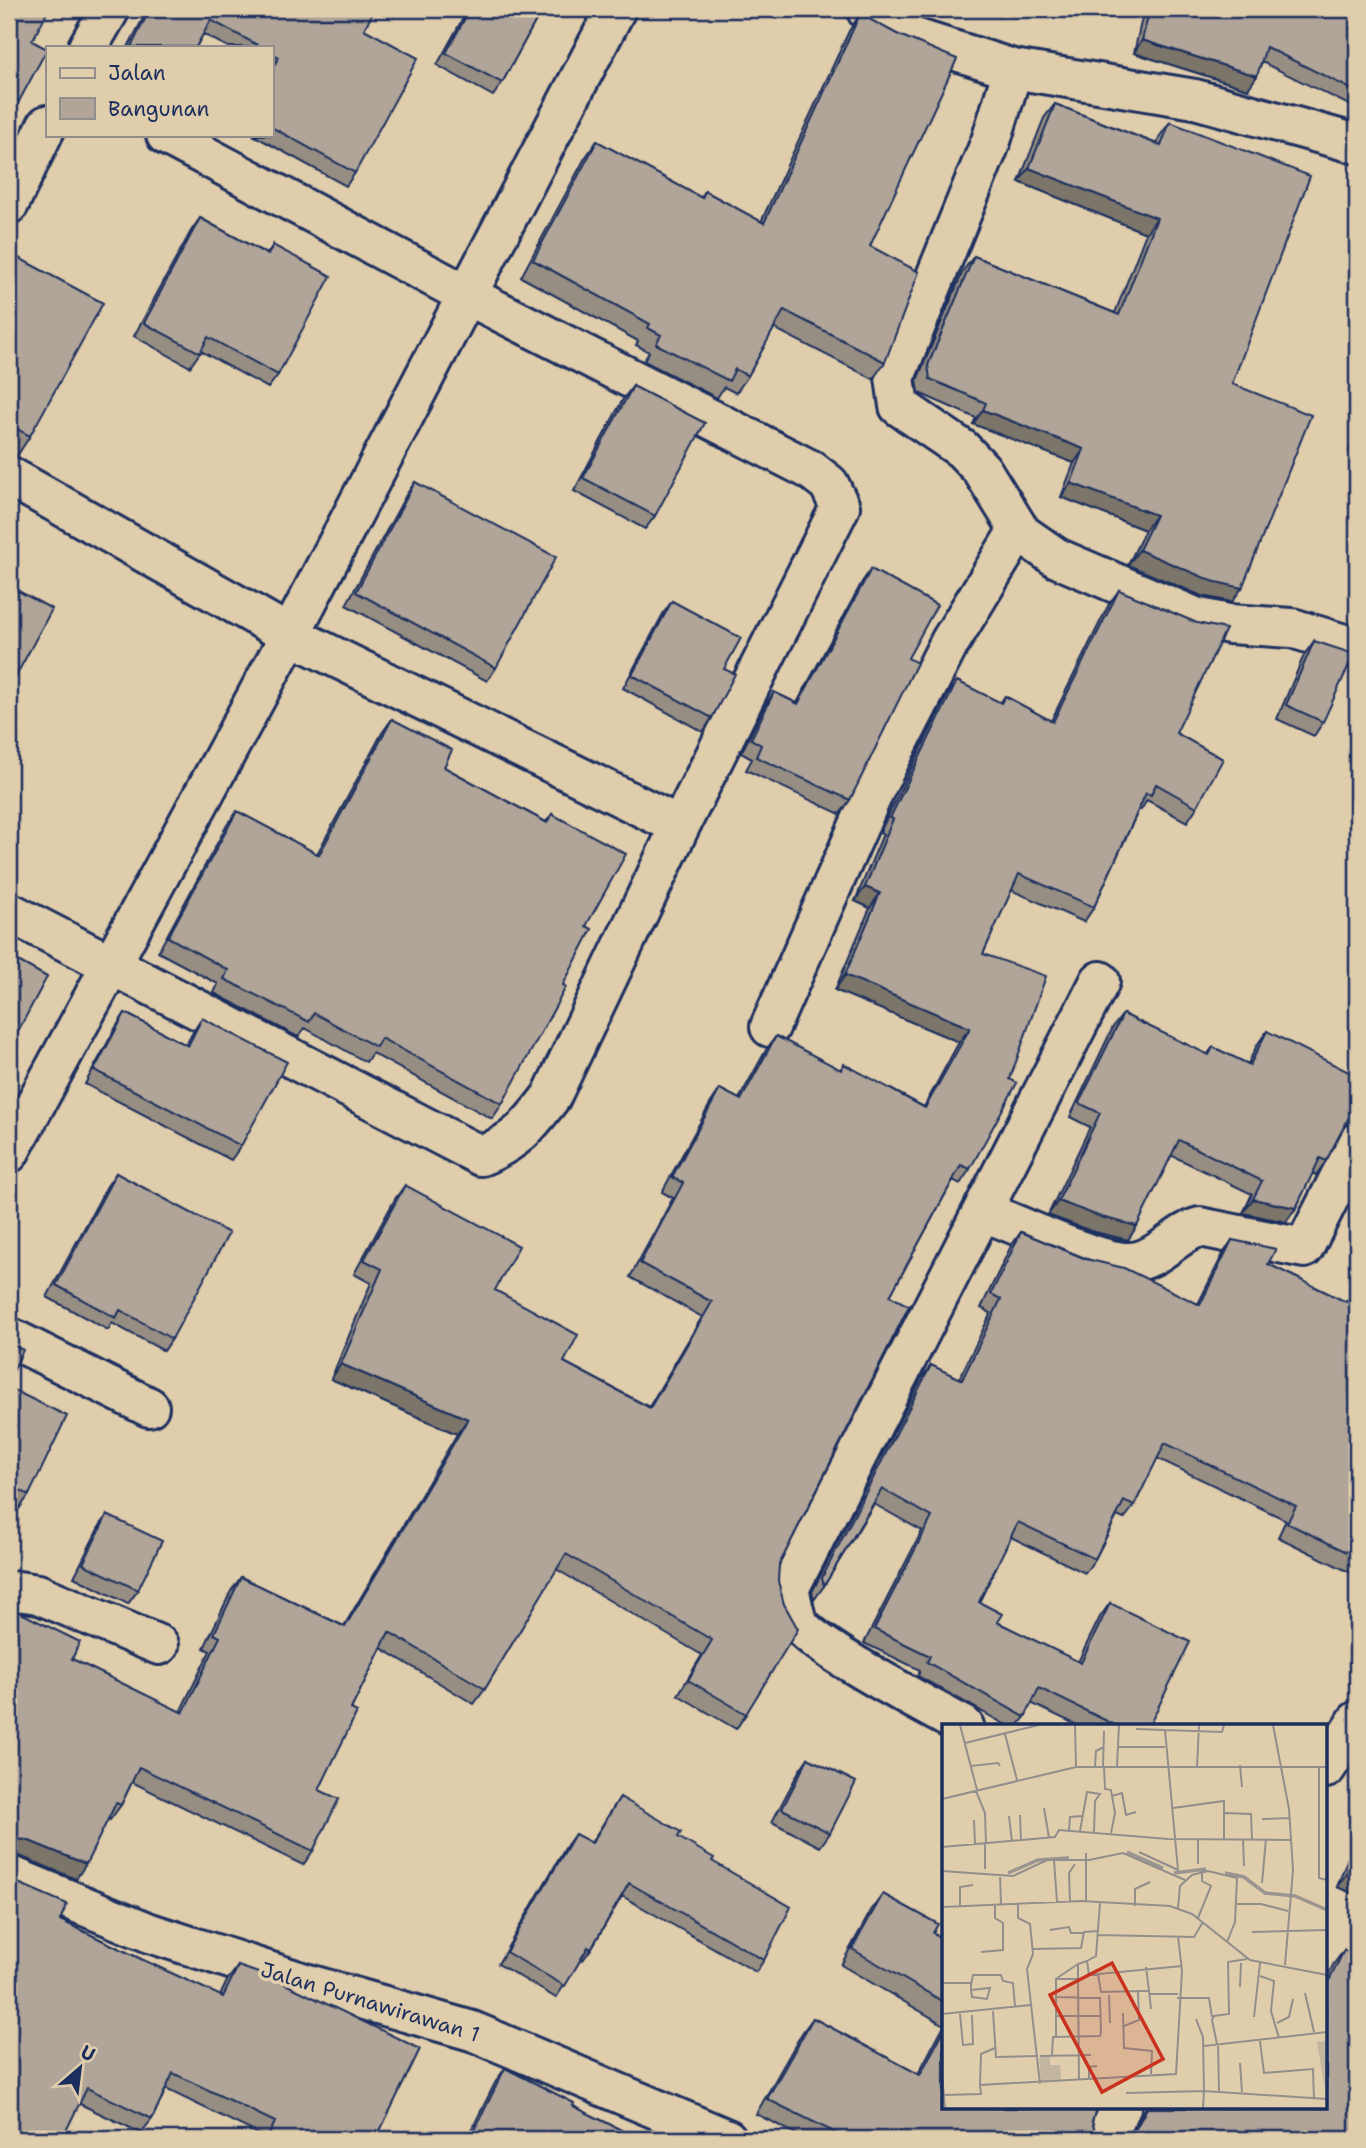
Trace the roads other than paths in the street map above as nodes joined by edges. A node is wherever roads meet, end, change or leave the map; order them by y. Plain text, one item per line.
1 (110, 9) edge
2 (616, 9) edge
3 (866, 9) edge
4 (89, 46) edge
5 (1013, 69) junction
6 (46, 127) edge
7 (168, 136) edge
8 (1357, 144) edge
9 (9, 204) edge
10 (467, 295) junction
11 (9, 476) edge
12 (1019, 529) junction
13 (290, 635) junction
14 (1357, 648) edge
15 (680, 827) junction
16 (9, 912) edge
17 (110, 967) junction
18 (1100, 981) dead end
19 (770, 1027) dead end
20 (1357, 1143) edge
21 (9, 1153) edge
22 (983, 1212) junction
23 (9, 1337) edge
24 (149, 1407) dead end
25 (9, 1595) edge
26 (159, 1646) dead end
27 (1357, 1721) edge
28 (960, 1724) edge
29 (1328, 1765) edge
30 (9, 1875) edge
31 (1120, 2110) edge
32 (727, 2139) edge
33 (1102, 2139) edge

1 - 4 street
2 - 10 street
3 - 5 street
5 - 8 street
5 - 12 street
6 - 9 street
7 - 10 street
10 - 13 street
10 - 15 street
11 - 13 street
12 - 14 street
12 - 19 street
13 - 15 street
13 - 17 street
15 - 17 street
16 - 17 street
17 - 21 street
18 - 22 street
20 - 22 street
22 - 28 street
23 - 24 street
25 - 26 street
27 - 29 street
30 - 32 street, Jalan Purnawirawan 1
31 - 33 street

